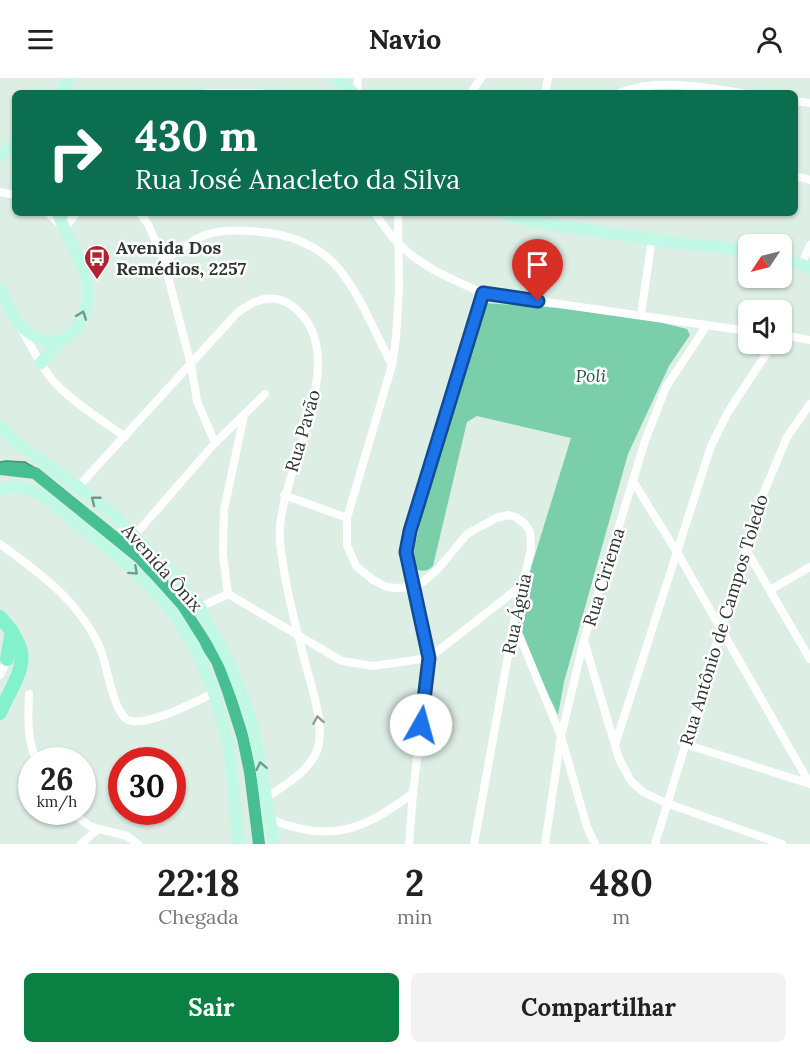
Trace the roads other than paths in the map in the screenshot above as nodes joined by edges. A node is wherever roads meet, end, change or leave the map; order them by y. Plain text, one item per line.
1 (69, 78) edge
2 (336, 78) edge
3 (655, 85) junction
4 (62, 87) edge
5 (351, 90) edge
6 (628, 90) edge
7 (651, 90) edge
8 (720, 90) edge
9 (12, 146) edge
10 (0, 156) edge
11 (51, 216) edge
12 (59, 216) edge
13 (74, 216) edge
14 (142, 216) edge
15 (377, 216) edge
16 (398, 216) edge
17 (514, 216) edge
18 (64, 229) junction
19 (652, 238) junction
20 (398, 243) junction
21 (810, 245) edge
22 (738, 249) edge
23 (164, 261) junction
24 (806, 266) edge
25 (0, 290) edge
26 (483, 293) junction
27 (641, 315) junction
28 (16, 319) junction
29 (706, 325) junction
30 (738, 330) edge
31 (792, 337) edge
32 (810, 340) edge
33 (58, 343) junction
34 (766, 354) edge
35 (41, 363) junction
36 (191, 365) junction
37 (392, 365) junction
38 (265, 394) dead end
39 (810, 404) edge
40 (244, 415) junction
41 (0, 426) edge
42 (125, 437) junction
43 (14, 441) junction
44 (0, 442) edge
45 (215, 443) junction
46 (633, 481) junction
47 (78, 487) junction
48 (0, 489) edge
49 (284, 495) junction
50 (347, 518) junction
51 (135, 535) junction
52 (0, 544) edge
53 (745, 549) junction
54 (678, 554) junction
55 (810, 567) edge
56 (521, 585) junction
57 (414, 587) junction
58 (770, 590) junction
59 (228, 594) junction
60 (200, 607) junction
61 (0, 617) edge
62 (514, 623) junction
63 (720, 630) junction
64 (12, 631) junction
65 (298, 637) junction
66 (584, 640) junction
67 (20, 648) junction
68 (429, 658) junction
69 (7, 659) junction
70 (810, 659) edge
71 (22, 663) junction
72 (0, 675) edge
73 (214, 693) junction
74 (29, 694) dead end
75 (0, 713) edge
76 (561, 736) junction
77 (685, 744) junction
78 (615, 745) junction
79 (31, 747) edge
80 (810, 784) edge
81 (413, 793) junction
82 (267, 797) junction
83 (666, 803) junction
84 (270, 819) junction
85 (88, 825) edge
86 (97, 830) junction
87 (81, 844) edge
88 (138, 844) edge
89 (239, 844) edge
90 (274, 844) edge
91 (410, 844) edge
92 (474, 844) edge
93 (545, 844) edge
94 (594, 844) edge
95 (655, 844) edge
96 (782, 844) edge

1 - 4 main road
2 - 5 main road
3 - 6 street
3 - 7 street
3 - 8 street
9 - 10 main road
11 - 18 street
12 - 18 main road
13 - 18 street
14 - 23 street
15 - 20 street
16 - 20 street
17 - 19 main road
33 -> 18 main road
19 - 22 main road
19 - 27 street
20 - 26 street
20 - 37 street
21 - 24 street
23 - 36 street
23 - 37 street
25 - 28 main road
26 - 27 street
26 - 57 street
27 - 29 street
28 - 33 main road
28 - 35 street
29 - 30 street
29 - 46 street, Rua Ciriema
31 - 32 street
33 - 35 main road
34 - 54 street
35 - 42 street
36 - 42 street, Rua Pavão
36 - 45 street
36 - 49 street, Rua Pavão
37 - 50 street
38 - 40 street
39 - 53 street, Rua Antônio de Campos Toledo
40 - 45 street
40 - 59 street
41 - 43 main road, Avenida Ônix
42 - 47 street, Rua Pavão
43 - 44 main road
43 - 47 main road, Avenida Ônix
45 - 51 street
46 - 54 street
46 - 66 street, Rua Ciriema
51 -> 47 main road, Avenida Ônix
48 -> 73 main road, Avenida Ônix
49 - 50 street
49 - 65 street, Rua Pavão
50 - 57 street
51 - 60 main road, Avenida Ônix
52 - 73 street
53 - 58 street
53 - 63 street, Rua Antônio de Campos Toledo
54 - 63 street
54 - 78 street
55 - 58 street
56 - 57 street, Rua Águia
56 - 62 street, Rua Águia
56 - 68 street
57 - 68 street
58 - 70 street
59 - 60 street
59 - 65 street
82 -> 60 main road, Avenida Ônix
61 - 64 main road
62 - 76 street
62 - 92 street, Rua Águia
63 - 77 street, Rua Antônio de Campos Toledo
63 - 80 street
64 - 67 main road
64 - 69 main road
65 - 68 street
82 -> 65 street, Rua Pavão
66 - 76 street, Rua Ciriema
66 - 78 street
67 - 69 street
67 - 71 main road
68 - 81 street
69 - 72 street
71 - 72 street
71 - 75 main road
73 - 89 main road, Avenida Ônix
74 - 79 street
76 - 93 street, Rua Ciriema
76 - 94 street
77 - 80 street
77 - 83 street, Rua Antônio de Campos Toledo
78 - 83 street
81 - 84 street
81 - 91 street
82 - 84 main road, Avenida Ônix
83 - 95 street, Rua Antônio de Campos Toledo
83 - 96 street
84 - 90 main road, Avenida Ônix
85 - 86 street
86 - 87 street
86 - 88 street

